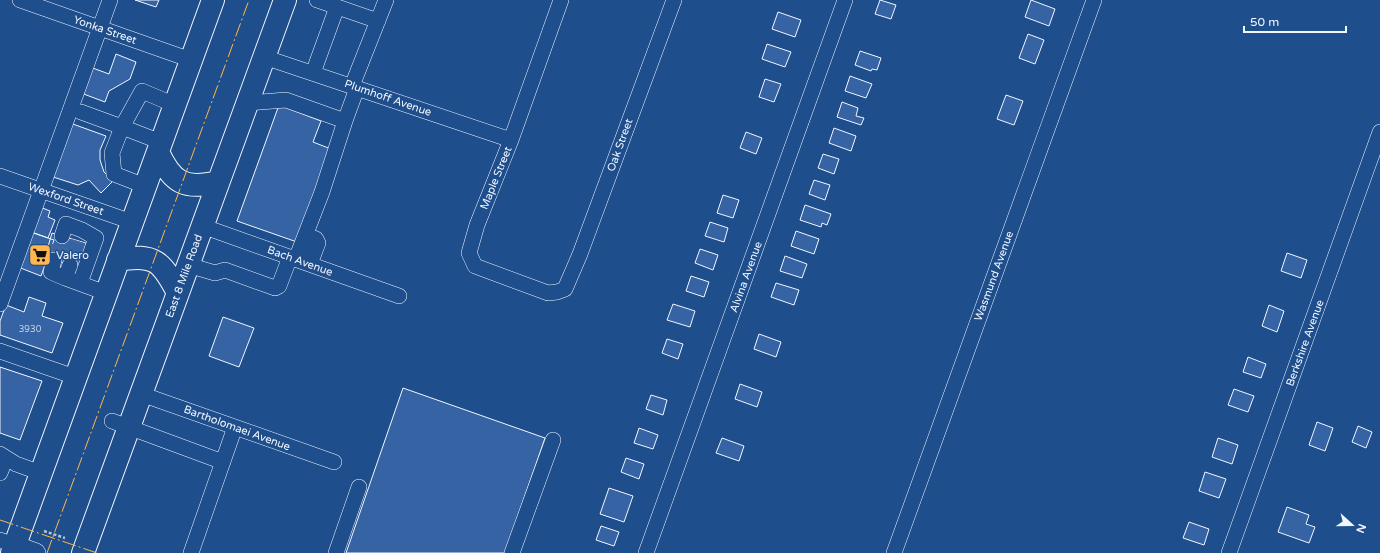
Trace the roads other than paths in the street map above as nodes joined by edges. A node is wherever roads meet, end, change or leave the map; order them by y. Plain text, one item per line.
1 (20, 0) edge
2 (110, 0) edge
3 (213, 0) edge
4 (285, 0) edge
5 (317, 0) edge
6 (386, 0) edge
7 (561, 0) edge
8 (674, 0) edge
9 (844, 0) edge
10 (1094, 0) edge
11 (337, 7) junction
12 (378, 21) junction
13 (99, 28) junction
14 (264, 57) junction
15 (191, 60) junction
16 (313, 73) junction
17 (355, 87) junction
18 (247, 103) junction
19 (175, 105) junction
20 (81, 112) dead end
21 (345, 121) junction
22 (122, 127) junction
23 (1380, 132) edge
24 (511, 140) junction
25 (160, 147) junction
26 (0, 176) edge
27 (218, 182) junction
28 (146, 186) junction
29 (40, 190) junction
30 (90, 208) junction
31 (132, 222) junction
32 (202, 226) junction
33 (80, 235) junction
34 (62, 236) tunnel mouth
35 (54, 260) tunnel mouth
36 (118, 260) junction
37 (299, 260) junction
38 (188, 265) junction
39 (80, 283) junction
40 (565, 289) joint
41 (106, 293) junction
42 (178, 293) junction
43 (399, 296) dead end
44 (0, 304) edge
45 (0, 351) edge
46 (75, 377) junction
47 (141, 394) junction
48 (120, 424) junction
49 (235, 427) junction
50 (553, 440) dead end
51 (3, 456) edge
52 (223, 462) junction
53 (334, 462) dead end
54 (0, 473) edge
55 (40, 473) junction
56 (359, 487) dead end
57 (9, 546) edge
58 (36, 553) edge
59 (83, 553) edge
60 (191, 553) edge
61 (336, 553) edge
62 (512, 553) edge
63 (646, 553) edge
64 (894, 553) edge
65 (1229, 553) edge

1 - 13 street, Yonka Street
2 - 13 street
3 - 15 highway
4 - 14 highway, East 8 Mile Road
5 - 11 street
6 - 12 street
7 - 24 street, Maple Street
8 - 40 street, Oak Street
9 - 63 street, Alvina Avenue
10 - 64 street, Wasmund Avenue
11 - 12 street
11 - 16 street
12 - 17 street
13 - 15 street, Yonka Street
13 - 29 street
14 - 16 street, Plumhoff Avenue
14 - 18 highway, East 8 Mile Road
15 - 19 highway
16 - 17 street, Plumhoff Avenue
17 - 21 street
17 - 24 street, Plumhoff Avenue
18 - 21 street
18 - 27 highway, East 8 Mile Road
19 - 22 street
19 - 25 highway
20 - 22 street
21 - 37 street
22 - 25 street
22 - 28 street
23 - 65 street, Berkshire Avenue
24 - 40 street, Maple Street
25 - 27 highway
25 - 28 highway
26 - 29 street, Wexford Street
27 - 32 highway, East 8 Mile Road
28 - 31 highway
29 - 30 street, Wexford Street
29 - 44 street
30 - 31 street, Wexford Street
30 - 33 street
31 - 36 highway
32 - 37 street, Bach Avenue
32 - 38 highway, East 8 Mile Road
33 - 34 street
33 - 39 street
35 - 39 street
36 - 41 highway
36 - 42 highway
37 - 38 street
37 - 43 street, Bach Avenue
38 - 42 highway, East 8 Mile Road
39 - 41 street
41 - 46 highway
42 - 47 highway, East 8 Mile Road
45 - 46 street
46 - 55 highway
47 - 48 highway, East 8 Mile Road
47 - 49 street, Bartholomaei Avenue
48 - 52 street
48 - 59 highway, East 8 Mile Road
49 - 52 street
49 - 53 street, Bartholomaei Avenue
50 - 62 street
51 - 54 street
51 - 55 street
52 - 60 street
55 - 57 highway
56 - 61 street
57 - 58 main road

